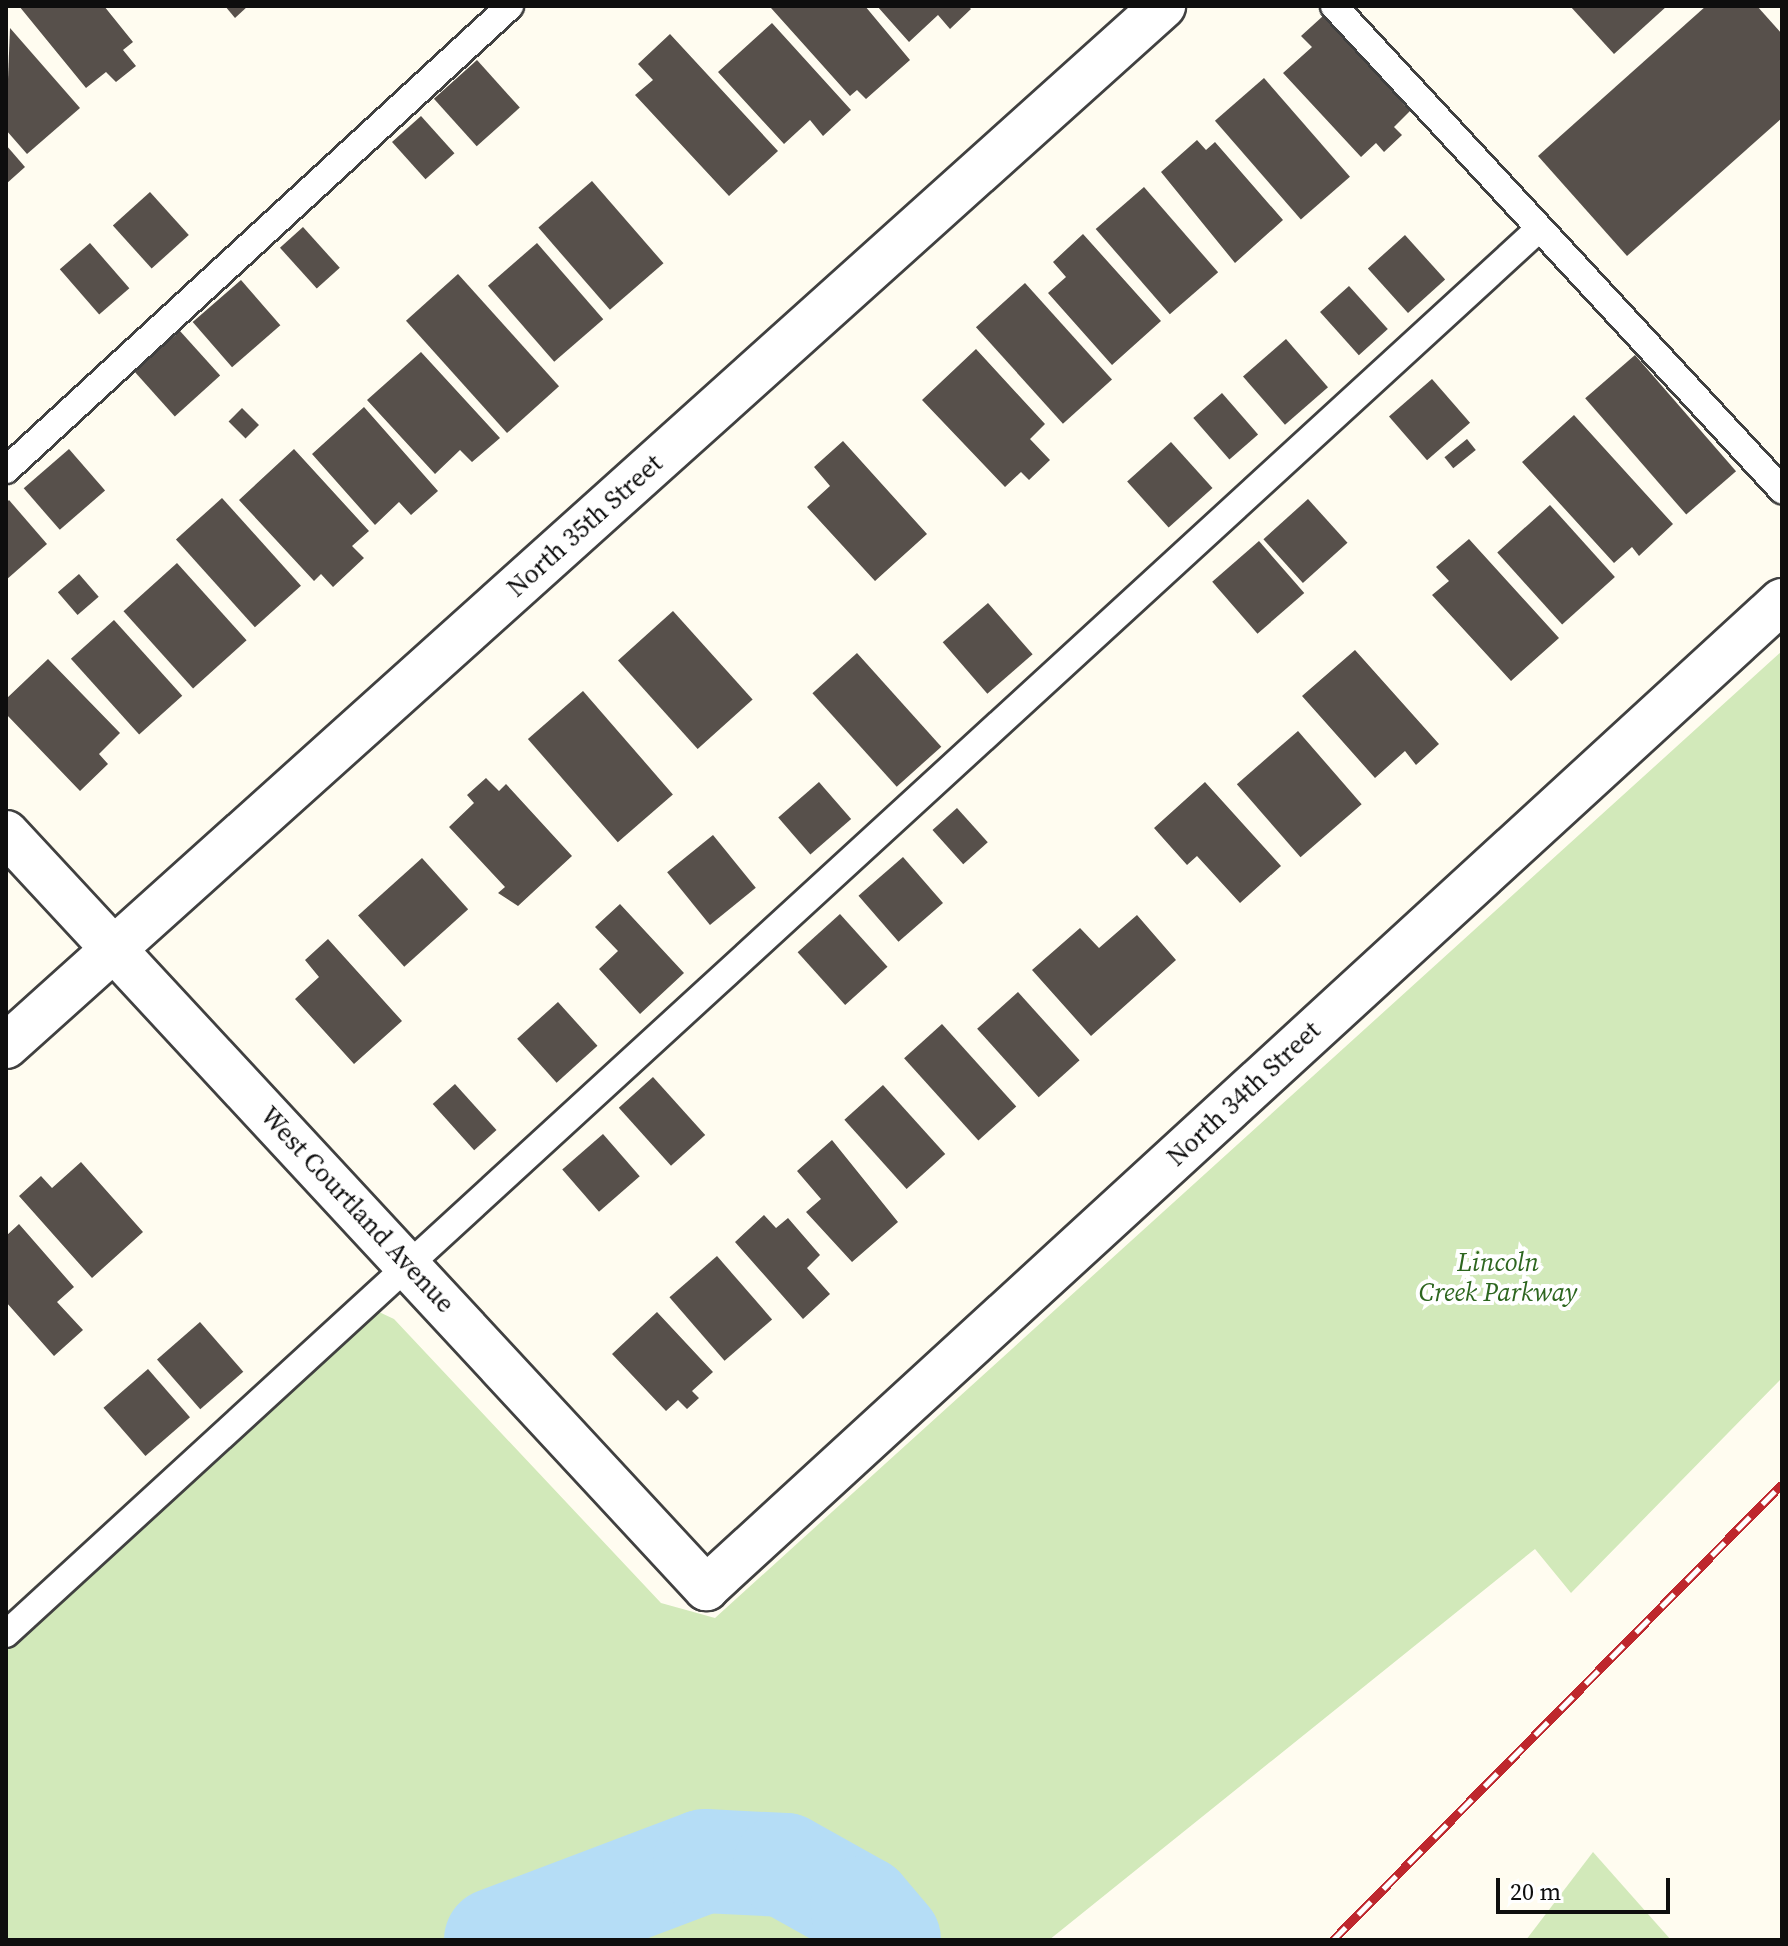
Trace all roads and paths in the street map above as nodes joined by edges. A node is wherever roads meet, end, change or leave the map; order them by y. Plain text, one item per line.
1 (510, 6) edge
2 (1163, 6) edge
3 (1334, 6) edge
4 (1539, 229) junction
5 (6, 470) edge
6 (1782, 490) edge
7 (1782, 601) edge
8 (6, 833) edge
9 (113, 949) junction
10 (6, 1046) edge
11 (412, 1268) junction
12 (706, 1588) joint
13 (6, 1634) edge

1 - 5 lane
2 - 9 street, North 35th Street
3 - 4 lane
4 - 6 lane
4 - 11 lane
7 - 12 street, North 34th Street
8 - 9 street, West Courtland Avenue
9 - 10 street, North 35th Street
9 - 11 street, West Courtland Avenue
11 - 12 street, West Courtland Avenue
11 - 13 lane

